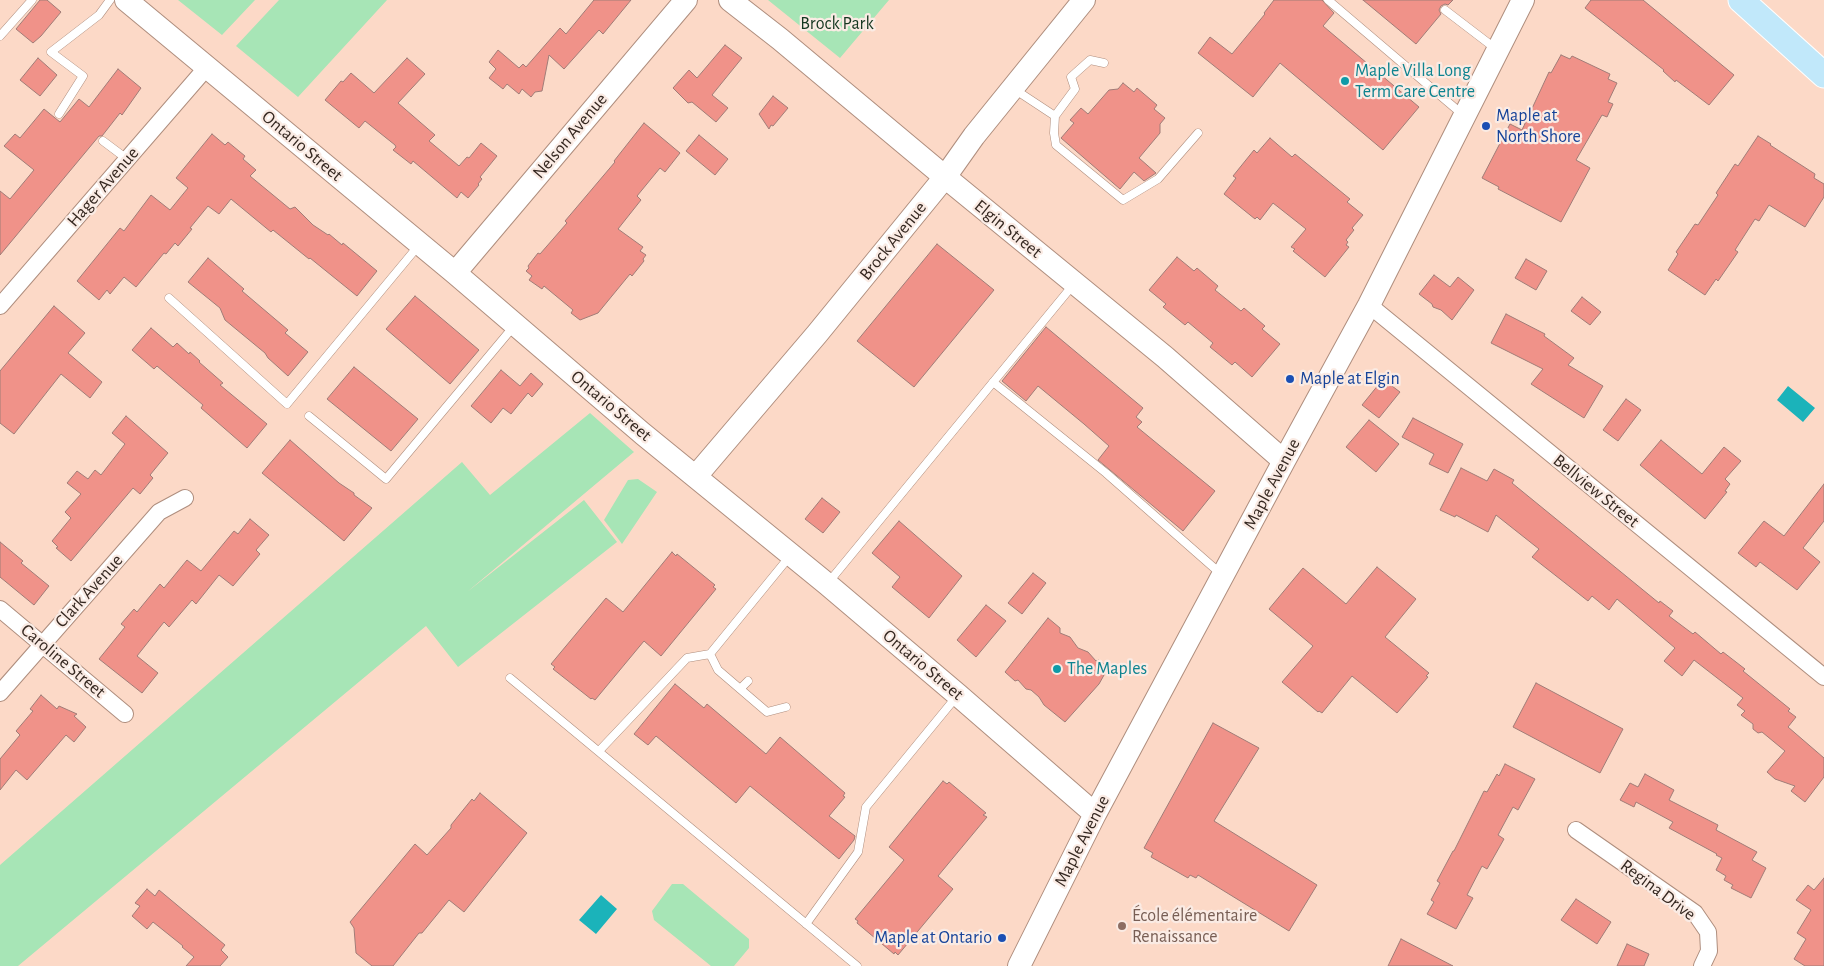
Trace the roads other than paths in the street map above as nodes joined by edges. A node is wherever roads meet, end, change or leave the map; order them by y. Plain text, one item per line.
1 (32, 0) edge
2 (110, 0) edge
3 (126, 0) edge
4 (686, 0) edge
5 (730, 0) edge
6 (1084, 0) edge
7 (1328, 0) edge
8 (1523, 0) edge
9 (1740, 0) edge
10 (1445, 10) dead end
11 (0, 36) edge
12 (1497, 51) junction
13 (1104, 63) dead end
14 (207, 67) junction
15 (1824, 75) edge
16 (1012, 88) junction
17 (59, 114) dead end
18 (1055, 116) junction
19 (1464, 116) junction
20 (1198, 133) dead end
21 (104, 141) dead end
22 (127, 159) junction
23 (945, 177) junction
24 (420, 244) junction
25 (455, 272) junction
26 (1074, 283) junction
27 (169, 298) dead end
28 (1369, 305) junction
29 (0, 306) edge
30 (515, 324) junction
31 (992, 382) junction
32 (309, 416) dead end
33 (1284, 461) junction
34 (696, 476) junction
35 (185, 498) dead end
36 (791, 555) junction
37 (1223, 576) junction
38 (827, 584) junction
39 (0, 609) edge
40 (42, 643) junction
41 (710, 654) junction
42 (1824, 677) edge
43 (510, 678) dead end
44 (748, 681) dead end
45 (740, 689) junction
46 (0, 693) edge
47 (958, 695) junction
48 (786, 707) dead end
49 (125, 714) dead end
50 (598, 751) junction
51 (1096, 814) junction
52 (1576, 830) dead end
53 (806, 924) junction
54 (857, 966) edge
55 (1019, 966) edge
56 (1702, 966) edge

1 - 11 lane
2 - 17 lane
3 - 14 street, Ontario Street
4 - 25 street, Nelson Avenue
5 - 23 street, Elgin Street
6 - 16 street, Brock Avenue
7 - 19 lane
8 - 12 street, Maple Avenue
9 - 15 main road
10 - 12 lane
12 - 19 street, Maple Avenue
13 - 18 lane
14 - 22 street, Hager Avenue
14 - 24 street, Ontario Street
16 - 18 lane
16 - 23 street, Brock Avenue
18 - 20 lane
19 - 28 street, Maple Avenue
21 - 22 lane
22 - 29 street, Hager Avenue
23 - 26 street, Elgin Street
23 - 34 street, Brock Avenue
24 - 25 street, Ontario Street
24 - 27 lane
25 - 30 street, Ontario Street
26 - 31 lane
26 - 33 street, Elgin Street
28 - 33 street, Maple Avenue
28 - 42 street, Bellview Street
30 - 32 lane
30 - 34 street, Ontario Street
31 - 37 lane
31 - 38 lane
33 - 37 street, Maple Avenue
34 - 36 street, Ontario Street
35 - 40 street, Clark Avenue
36 - 38 street, Ontario Street
36 - 41 lane
37 - 51 street, Maple Avenue
38 - 47 street, Ontario Street
39 - 40 street, Caroline Street
40 - 46 street, Clark Avenue
40 - 49 street, Caroline Street
41 - 45 lane
41 - 50 lane
43 - 50 lane
44 - 45 lane
45 - 48 lane
47 - 51 street, Ontario Street
47 - 53 lane
50 - 53 lane
51 - 55 street, Maple Avenue
52 - 56 street, Regina Drive
53 - 54 lane

